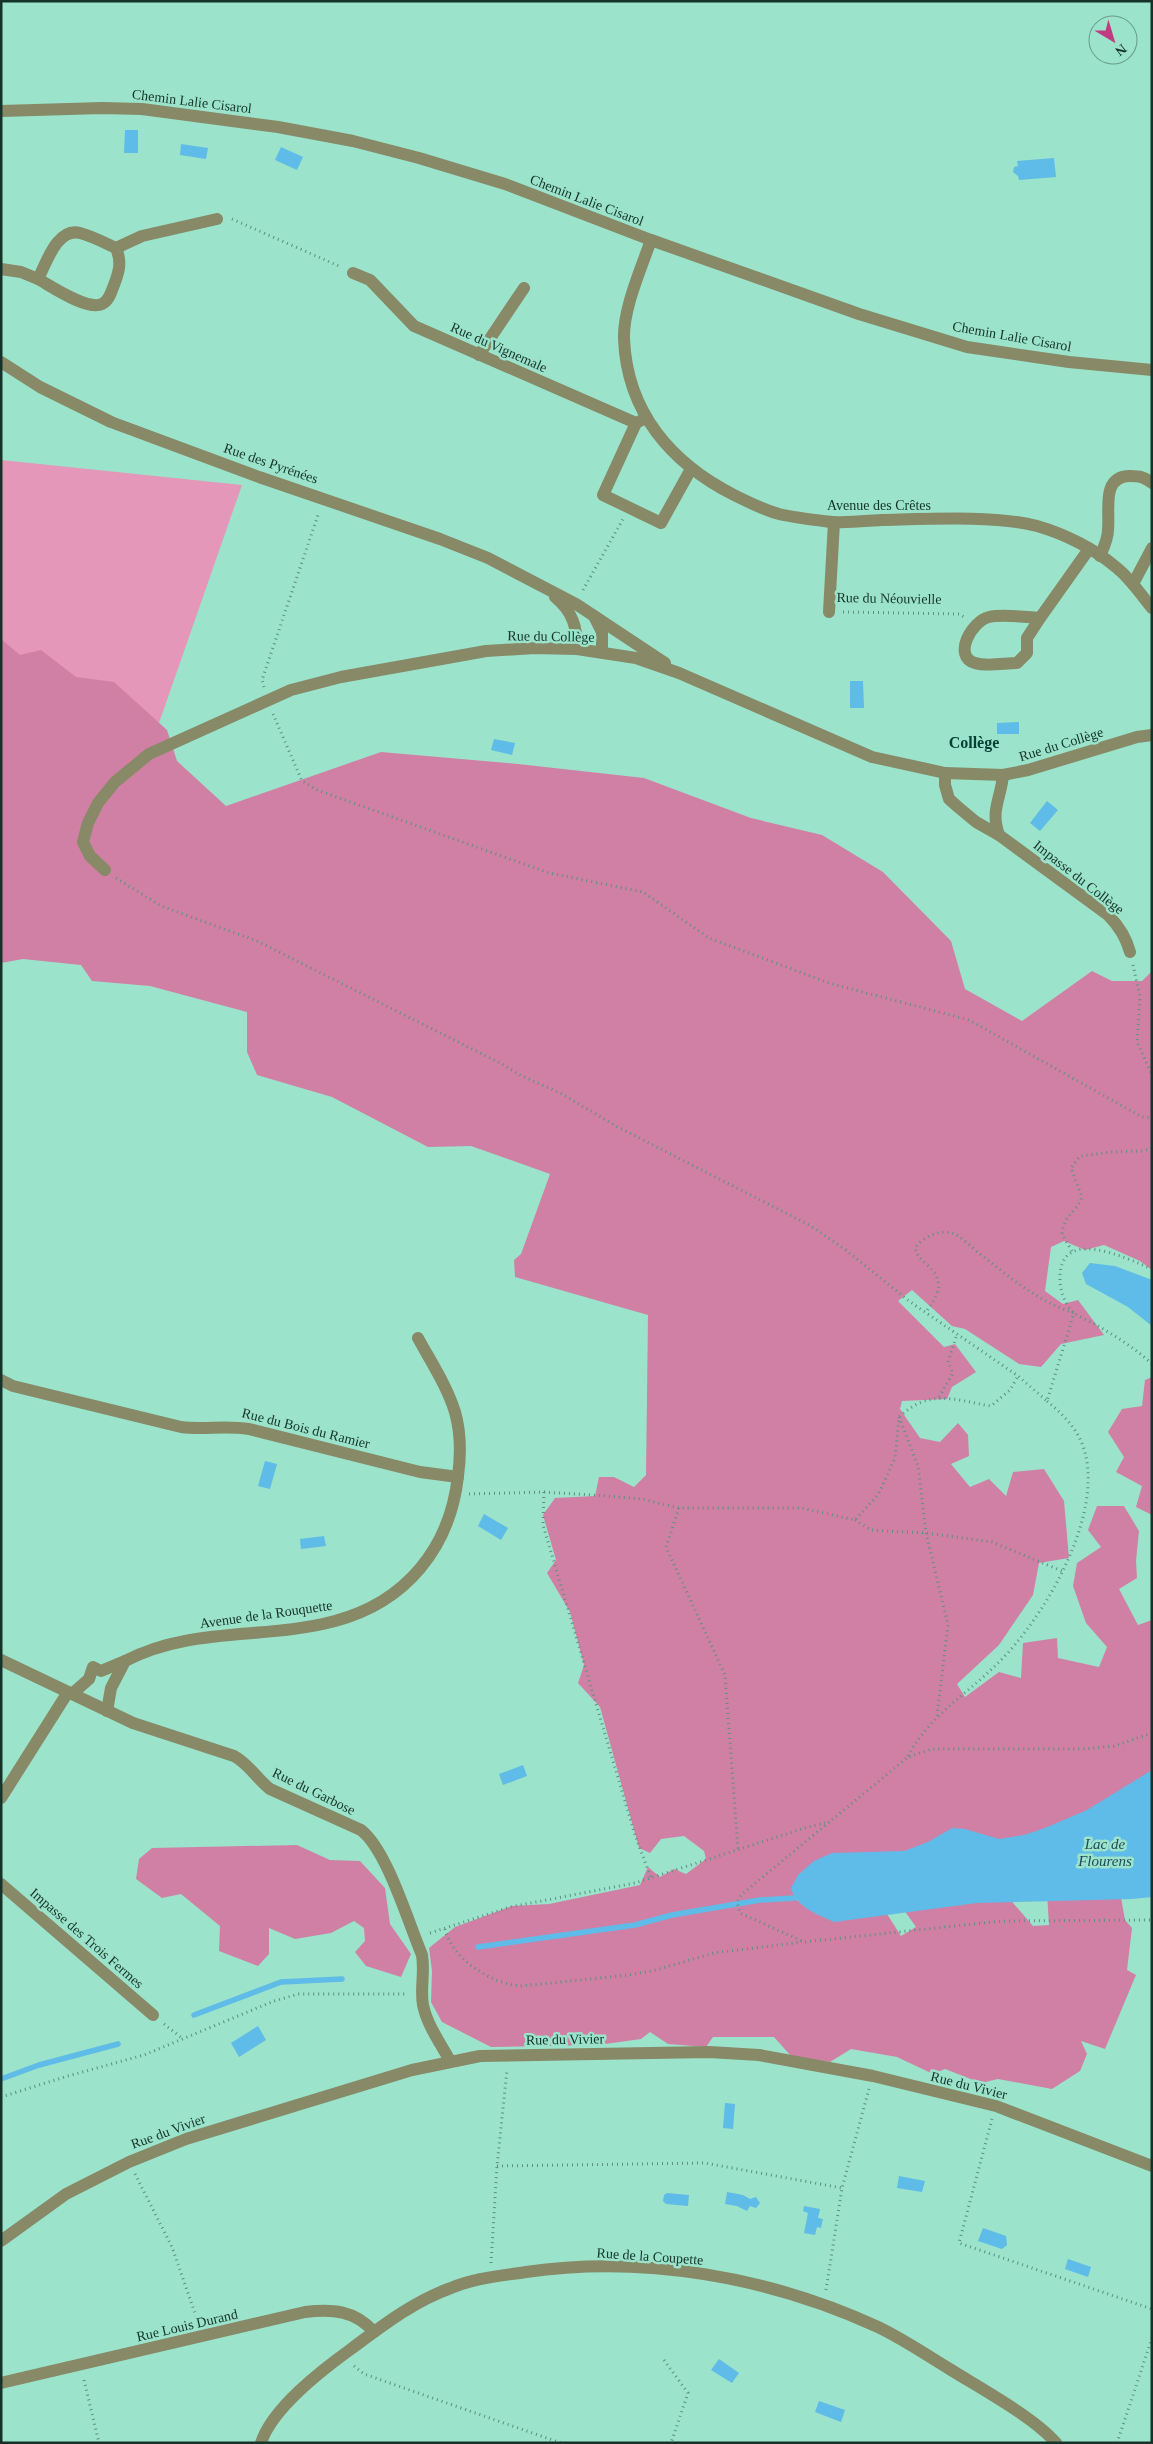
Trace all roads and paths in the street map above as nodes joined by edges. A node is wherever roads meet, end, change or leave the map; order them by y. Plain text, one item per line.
1 (1, 111) edge
2 (216, 220) joint
3 (651, 240) junction
4 (116, 248) junction
5 (1, 269) edge
6 (353, 274) joint
7 (38, 279) junction
8 (524, 288) dead end
9 (479, 355) junction
10 (1, 362) edge
11 (1152, 370) edge
12 (641, 420) junction
13 (691, 469) junction
14 (1152, 483) edge
15 (321, 497) junction
16 (629, 508) junction
17 (834, 522) junction
18 (1152, 548) edge
19 (1094, 552) junction
20 (536, 582) junction
21 (1133, 584) junction
22 (576, 604) junction
23 (1152, 608) edge
24 (829, 612) joint
25 (593, 615) junction
26 (1040, 618) junction
27 (978, 623) junction
28 (577, 649) junction
29 (602, 652) junction
30 (679, 673) junction
31 (262, 680) dead end
32 (275, 719) dead end
33 (1152, 735) edge
34 (945, 773) junction
35 (1003, 775) junction
36 (999, 834) junction
37 (106, 870) joint
38 (1130, 952) joint
39 (1152, 1075) edge
40 (1152, 1118) edge
41 (1152, 1148) edge
42 (1072, 1251) junction
43 (1152, 1269) edge
44 (926, 1312) junction
45 (1074, 1313) junction
46 (957, 1334) junction
47 (418, 1338) dead end
48 (1152, 1364) edge
49 (1018, 1376) junction
50 (1, 1380) edge
51 (939, 1397) junction
52 (1047, 1400) junction
53 (899, 1417) junction
54 (458, 1477) junction
55 (544, 1492) junction
56 (456, 1494) junction
57 (679, 1508) junction
58 (855, 1520) junction
59 (926, 1533) junction
60 (1062, 1571) junction
61 (1, 1660) edge
62 (125, 1661) junction
63 (70, 1693) junction
64 (107, 1711) junction
65 (937, 1716) junction
66 (1152, 1733) edge
67 (908, 1757) junction
68 (1, 1798) edge
69 (826, 1823) junction
70 (738, 1849) junction
71 (651, 1878) junction
72 (1, 1884) edge
73 (1152, 1920) edge
74 (804, 1942) junction
75 (423, 1988) junction
76 (153, 2015) joint
77 (183, 2040) junction
78 (509, 2055) junction
79 (450, 2061) junction
80 (872, 2076) junction
81 (1, 2097) edge
82 (996, 2106) junction
83 (129, 2162) junction
84 (497, 2166) junction
85 (1152, 2166) edge
86 (842, 2188) junction
87 (1, 2240) edge
88 (490, 2277) junction
89 (824, 2306) junction
90 (1152, 2309) edge
91 (374, 2332) junction
92 (203, 2337) junction
93 (1152, 2338) edge
94 (341, 2356) junction
95 (664, 2360) dead end
96 (80, 2364) junction
97 (1, 2384) edge
98 (99, 2443) edge
99 (261, 2443) edge
100 (561, 2443) edge
101 (671, 2443) edge
102 (1056, 2443) edge
103 (1117, 2443) edge

1 - 3 street, Chemin Lalie Cisarol
2 - 4 street
2 - 6 path
3 - 11 street, Chemin Lalie Cisarol
3 - 12 street, Avenue des Crêtes
4 - 7 street
4 - 7 street
5 - 7 street
6 - 9 street, Rue du Vignemale
8 - 9 street
9 - 12 street, Rue du Vignemale
10 - 15 street, Rue des Pyrénées
12 - 13 street, Avenue des Crêtes
12 - 16 street
13 - 16 street
13 - 17 street, Avenue des Crêtes
14 - 19 street
15 - 20 street, Rue des Pyrénées
15 - 31 path
16 - 22 path
17 - 19 street, Avenue des Crêtes
17 - 24 street, Rue du Néouvielle
18 - 21 street
19 - 21 street, Avenue des Crêtes
19 - 26 street
20 - 22 street, Rue des Pyrénées
20 - 28 street, Rue des Pyrénées
21 - 23 street, Avenue des Crêtes
22 - 25 street, Rue des Pyrénées
24 - 27 path, Rue du Néouvielle
25 - 29 street
25 - 30 street, Rue des Pyrénées
26 - 27 street
26 - 27 street
28 - 29 street, Rue du Collège
28 - 37 street, Rue du Collège
29 - 30 street, Rue du Collège
30 - 34 street, Rue du Collège
32 - 40 path
33 - 35 street, Rue du Collège
34 - 35 street, Rue du Collège
34 - 36 street, Impasse du Collège
35 - 36 street
36 - 38 street, Impasse du Collège
37 - 44 path
38 - 39 path
41 - 42 path
42 - 43 path
42 - 45 path
44 - 45 path
44 - 46 path
45 - 48 path
45 - 52 path
46 - 49 path
46 - 51 path
47 - 54 street, Avenue de la Rouquette
49 - 51 path
49 - 52 path
50 - 54 street, Rue du Bois du Ramier
51 - 53 path
52 - 60 path
53 - 58 path
53 - 59 path
54 - 56 street, Avenue de la Rouquette
55 - 56 path
55 - 57 path
55 - 71 path
56 - 62 street, Avenue de la Rouquette
57 - 58 path
57 - 70 path
58 - 59 path
59 - 60 path
59 - 65 path
60 - 65 path
61 - 63 street, Rue du Garbose
62 - 63 street, Avenue de la Rouquette
62 - 64 street
63 - 64 street, Rue du Garbose
63 - 68 street
64 - 75 street, Rue du Garbose
65 - 67 path
66 - 67 path
67 - 69 path
69 - 70 path
69 - 74 path
70 - 71 path
71 - 74 path
72 - 76 street, Impasse des Trois Fermes
73 - 74 path
75 - 77 path
75 - 79 street, Rue du Garbose
76 - 77 path
77 - 81 path
78 - 79 street, Rue du Vivier
78 - 80 street, Rue du Vivier
78 - 84 path
79 - 83 street, Rue du Vivier
80 - 82 street, Rue du Vivier
80 - 86 path
82 - 85 street, Rue du Vivier
82 - 90 path
83 - 87 street, Rue du Vivier
83 - 92 path
84 - 86 path
84 - 88 path
86 - 89 path
88 - 89 street, Rue de la Coupette
88 - 91 street, Rue de la Coupette
89 - 102 street, Rue de la Coupette
91 - 92 street, Rue Louis Durand
91 - 94 street, Rue de la Coupette
92 - 96 street, Rue Louis Durand
93 - 103 path
94 - 99 street, Rue de la Coupette
94 - 100 path
95 - 101 path
96 - 97 street, Rue Louis Durand
96 - 98 path

